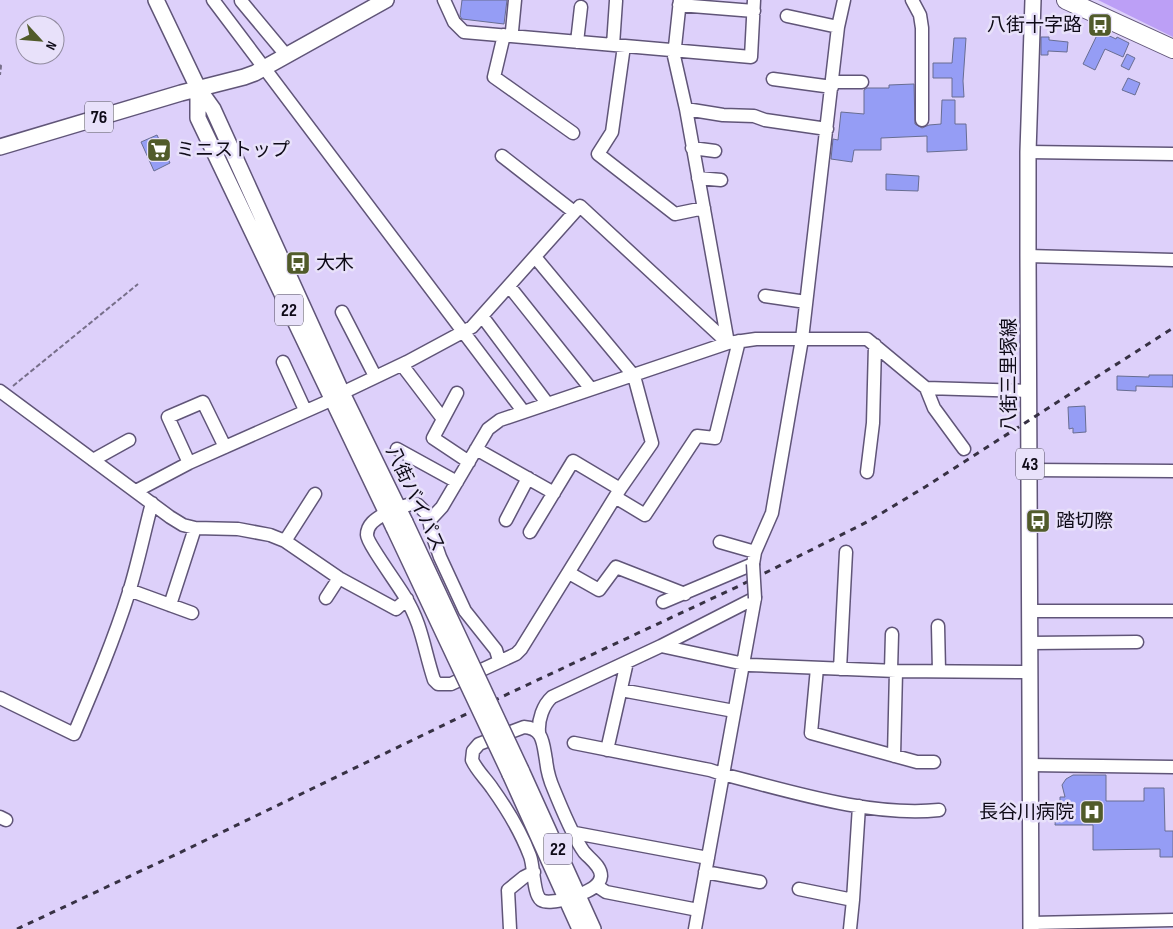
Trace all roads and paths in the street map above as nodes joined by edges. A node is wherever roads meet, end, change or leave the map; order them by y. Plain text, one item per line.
1 (156, 0) edge
2 (213, 0) edge
3 (386, 0) edge
4 (444, 0) edge
5 (515, 0) edge
6 (844, 0) edge
7 (912, 0) edge
8 (1033, 0) edge
9 (1066, 0) edge
10 (241, 1) edge
11 (616, 1) dead end
12 (679, 2) edge
13 (754, 6) edge
14 (581, 7) dead end
15 (787, 16) dead end
16 (838, 27) junction
17 (508, 33) junction
18 (577, 42) junction
19 (618, 45) junction
20 (675, 49) junction
21 (1173, 49) edge
22 (286, 56) junction
23 (0, 65) edge
24 (264, 68) junction
25 (0, 75) edge
26 (773, 79) dead end
27 (862, 82) dead end
28 (832, 84) junction
29 (198, 88) junction
30 (686, 109) junction
31 (922, 120) dead end
32 (827, 129) junction
33 (573, 133) dead end
34 (0, 147) edge
35 (692, 148) junction
36 (715, 151) dead end
37 (1028, 152) junction
38 (1173, 154) edge
39 (502, 156) dead end
40 (698, 178) junction
41 (721, 180) dead end
42 (704, 208) junction
43 (574, 212) junction
44 (1028, 256) junction
45 (535, 257) junction
46 (1173, 260) edge
47 (138, 284) dead end
48 (509, 286) junction
49 (766, 296) dead end
50 (806, 302) junction
51 (342, 312) dead end
52 (482, 316) junction
53 (464, 332) junction
54 (802, 339) junction
55 (733, 342) junction
56 (875, 345) junction
57 (283, 362) dead end
58 (402, 364) junction
59 (375, 376) junction
60 (634, 376) junction
61 (926, 388) junction
62 (591, 390) junction
63 (1029, 391) junction
64 (2, 393) edge
65 (457, 393) dead end
66 (337, 396) junction
67 (547, 403) junction
68 (306, 410) junction
69 (523, 411) junction
70 (443, 419) junction
71 (129, 440) dead end
72 (225, 447) junction
73 (476, 448) junction
74 (397, 449) dead end
75 (964, 449) dead end
76 (93, 460) junction
77 (468, 462) junction
78 (189, 463) junction
79 (1030, 470) junction
80 (1173, 471) edge
81 (867, 472) dead end
82 (528, 478) junction
83 (457, 482) junction
84 (136, 491) junction
85 (554, 493) junction
86 (618, 493) junction
87 (315, 494) dead end
88 (152, 503) junction
89 (392, 511) junction
90 (430, 520) junction
91 (506, 520) dead end
92 (195, 528) junction
93 (530, 532) dead end
94 (285, 541) junction
95 (720, 542) dead end
96 (846, 552) dead end
97 (754, 558) junction
98 (569, 573) junction
99 (339, 578) junction
100 (129, 590) junction
101 (685, 594) junction
102 (326, 598) dead end
103 (755, 598) junction
104 (407, 599) junction
105 (663, 602) dead end
106 (170, 605) junction
107 (1030, 611) junction
108 (1173, 611) edge
109 (192, 613) dead end
110 (938, 626) dead end
111 (892, 634) dead end
112 (1137, 642) dead end
113 (1030, 643) junction
114 (661, 646) junction
115 (499, 660) junction
116 (627, 662) junction
117 (743, 663) junction
118 (817, 668) junction
119 (840, 668) junction
120 (893, 670) junction
121 (939, 671) junction
122 (1029, 672) junction
123 (621, 690) junction
124 (0, 698) edge
125 (734, 711) junction
126 (539, 732) junction
127 (574, 743) dead end
128 (608, 750) junction
129 (894, 756) junction
130 (934, 762) dead end
131 (1030, 765) junction
132 (1173, 766) edge
133 (722, 774) junction
134 (858, 806) junction
135 (939, 810) dead end
136 (575, 833) junction
137 (708, 858) junction
138 (534, 872) junction
139 (705, 872) junction
140 (760, 882) dead end
141 (597, 886) junction
142 (799, 889) dead end
143 (573, 897) junction
144 (853, 900) junction
145 (698, 910) junction
146 (1173, 920) edge
147 (1032, 926) edge
148 (510, 929) edge
149 (580, 929) edge
150 (594, 929) edge
151 (695, 929) edge
152 (850, 929) edge

1 - 29 main road, 八街バイパス
2 - 24 street
3 - 22 main road
4 - 17 street
5 - 17 street
6 - 16 street
7 - 31 street
8 - 37 main road, 八街三里塚線 / 43
9 - 21 highway
10 - 22 street
11 - 19 street
12 - 13 street
12 - 20 street
13 - 20 street
14 - 18 street
15 - 16 street
16 - 28 street
17 - 18 street
17 - 33 street
18 - 19 street
19 - 20 street
19 - 42 street
20 - 30 street
22 - 24 main road
23 - 25 path
24 - 29 main road
24 - 53 street
26 - 28 street
27 - 28 street
28 - 32 street
29 - 34 main road, 76
29 - 66 main road, 八街バイパス / 22
30 - 32 street
30 - 35 street
32 - 50 street
35 - 36 street
35 - 40 street
37 - 38 street
37 - 44 main road, 八街三里塚線 / 43
39 - 43 street
40 - 41 street
40 - 42 street
42 - 55 street
43 - 45 street
43 - 55 street
44 - 46 street
44 - 63 main road, 八街三里塚線 / 43
45 - 48 street
45 - 60 street
47 - 64 path
48 - 52 street
48 - 62 street
49 - 50 street
50 - 54 street
51 - 59 street
52 - 53 street
52 - 67 street
53 - 58 street
53 - 69 street
54 - 55 street
54 - 56 street
54 - 97 street
55 - 60 street
55 - 86 street
56 - 61 street
56 - 81 street
57 - 68 street
58 - 59 street
58 - 70 street
59 - 66 street
60 - 62 street
60 - 86 street
61 - 63 street
61 - 75 street
62 - 67 street
63 - 79 main road, 八街三里塚線 / 43
64 - 76 street
65 - 70 street
66 - 68 street
66 - 89 main road, 八街バイパス / 22
67 - 69 street
68 - 72 street
69 - 73 street
70 - 77 street
71 - 76 street
72 - 78 street
72 - 78 street
73 - 77 street
73 - 82 street
74 - 83 street
76 - 84 street
77 - 83 street
78 - 84 street
79 - 80 street
79 - 107 main road, 八街三里塚線 / 43
82 - 85 street
82 - 91 street
83 - 90 street
84 - 88 street
85 - 86 street
85 - 93 street
86 - 98 street
87 - 94 street
88 - 92 street
88 - 100 street
89 - 90 street
89 - 104 street
89 - 143 main road, 八街バイパス / 22, bridge
90 - 115 street
92 - 94 street
92 - 106 street
94 - 99 street
95 - 97 street
96 - 119 street
97 - 101 street
97 - 103 street, bridge
98 - 101 street
98 - 115 street
99 - 102 street
99 - 104 street
100 - 106 street
100 - 124 street
101 - 105 street
103 - 114 street
103 - 117 street
104 - 115 street
106 - 109 street
107 - 108 street
107 - 113 main road, 八街三里塚線 / 43
110 - 121 street
111 - 120 street
112 - 113 street
113 - 122 main road, 八街三里塚線 / 43
114 - 116 street
114 - 117 street
116 - 123 street
116 - 126 street
117 - 118 street
117 - 125 street
118 - 119 street
118 - 129 street
119 - 120 street
120 - 121 street
120 - 129 street
121 - 122 street
122 - 131 main road, 八街三里塚線 / 43
123 - 125 street
123 - 128 street
125 - 133 street
126 - 136 street
126 - 138 street
127 - 128 street
128 - 133 street
129 - 130 street
131 - 132 street
131 - 147 main road, 八街三里塚線 / 43
133 - 134 street
133 - 137 street
134 - 135 street
134 - 144 street
136 - 137 street
136 - 141 street
137 - 139 street
138 - 143 street
138 - 148 street
139 - 140 street
139 - 145 street
141 - 143 street
141 - 145 street
142 - 144 street
143 - 149 main road, 八街バイパス / 22
143 - 150 main road, 八街バイパス / 22
144 - 152 street
145 - 151 street
146 - 147 street

